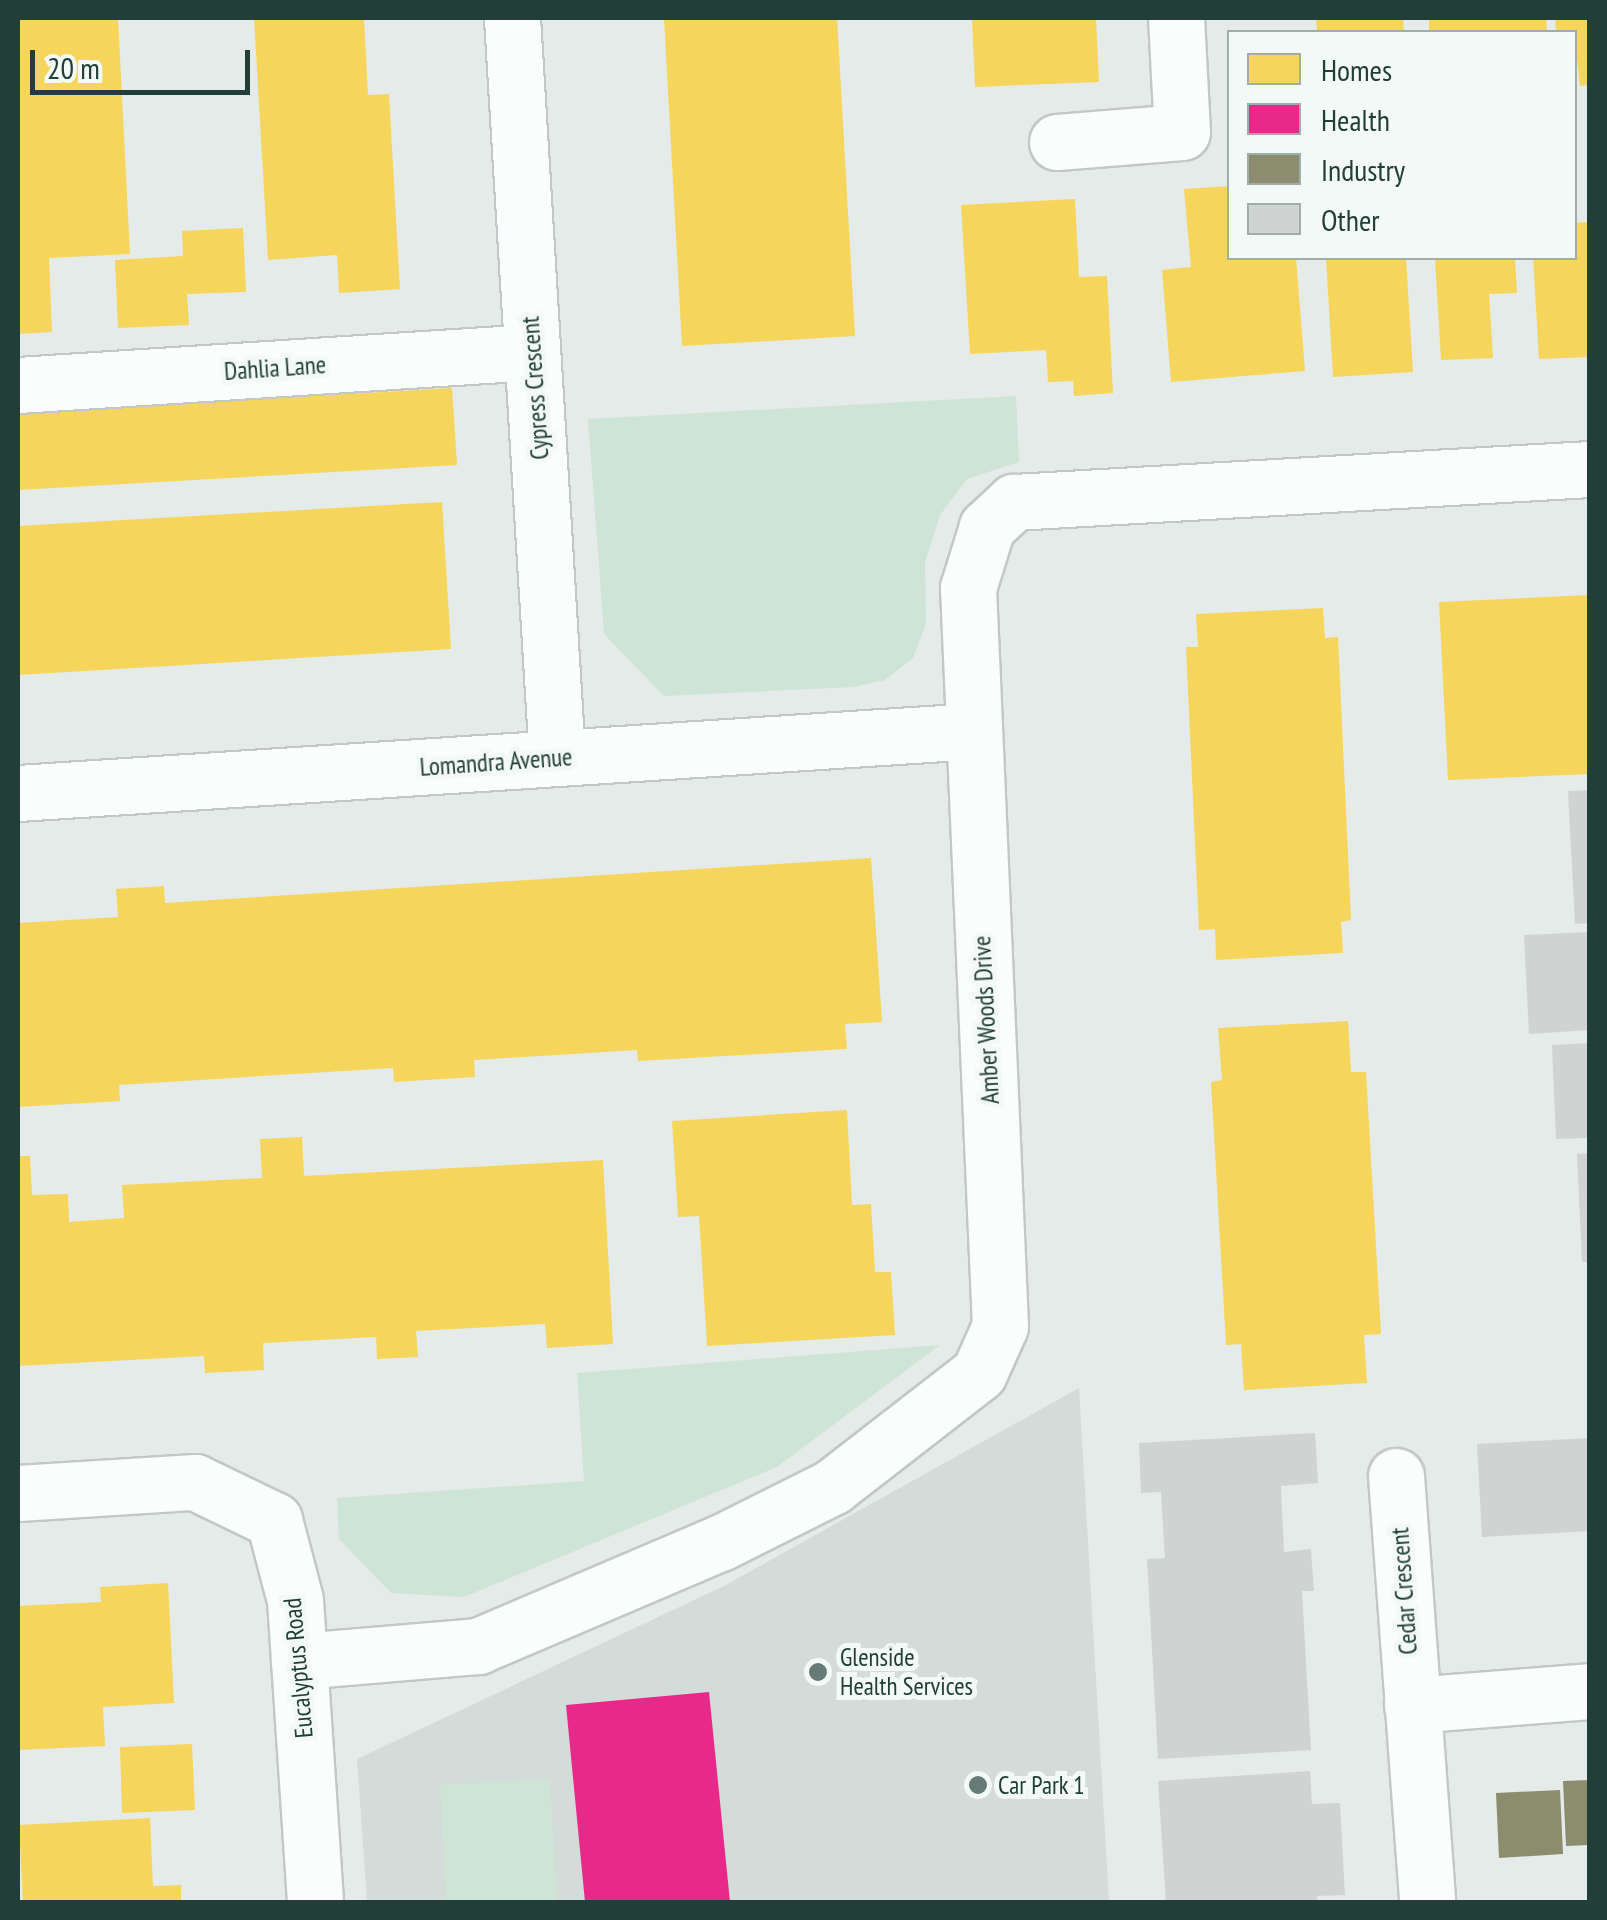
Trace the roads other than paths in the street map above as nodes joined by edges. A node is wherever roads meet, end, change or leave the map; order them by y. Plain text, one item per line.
1 (512, 18) edge
2 (1176, 18) edge
3 (1057, 142) dead end
4 (532, 352) junction
5 (18, 384) edge
6 (1590, 469) edge
7 (974, 731) junction
8 (558, 758) junction
9 (18, 794) edge
10 (1396, 1476) dead end
11 (18, 1493) edge
12 (299, 1662) junction
13 (1590, 1691) edge
14 (1412, 1705) junction
15 (315, 1902) edge
16 (1427, 1902) edge

1 - 4 street, Cypress Crescent
2 - 3 street
4 - 5 street, Dahlia Lane
4 - 8 street, Cypress Crescent
6 - 7 street, Amber Woods Drive
7 - 8 street, Lomandra Avenue
7 - 12 street, Amber Woods Drive
8 - 9 street, Lomandra Avenue
10 - 14 street, Cedar Crescent
11 - 12 street, Eucalyptus Road
12 - 15 street, Eucalyptus Road
13 - 14 street
14 - 16 street, Cedar Crescent

